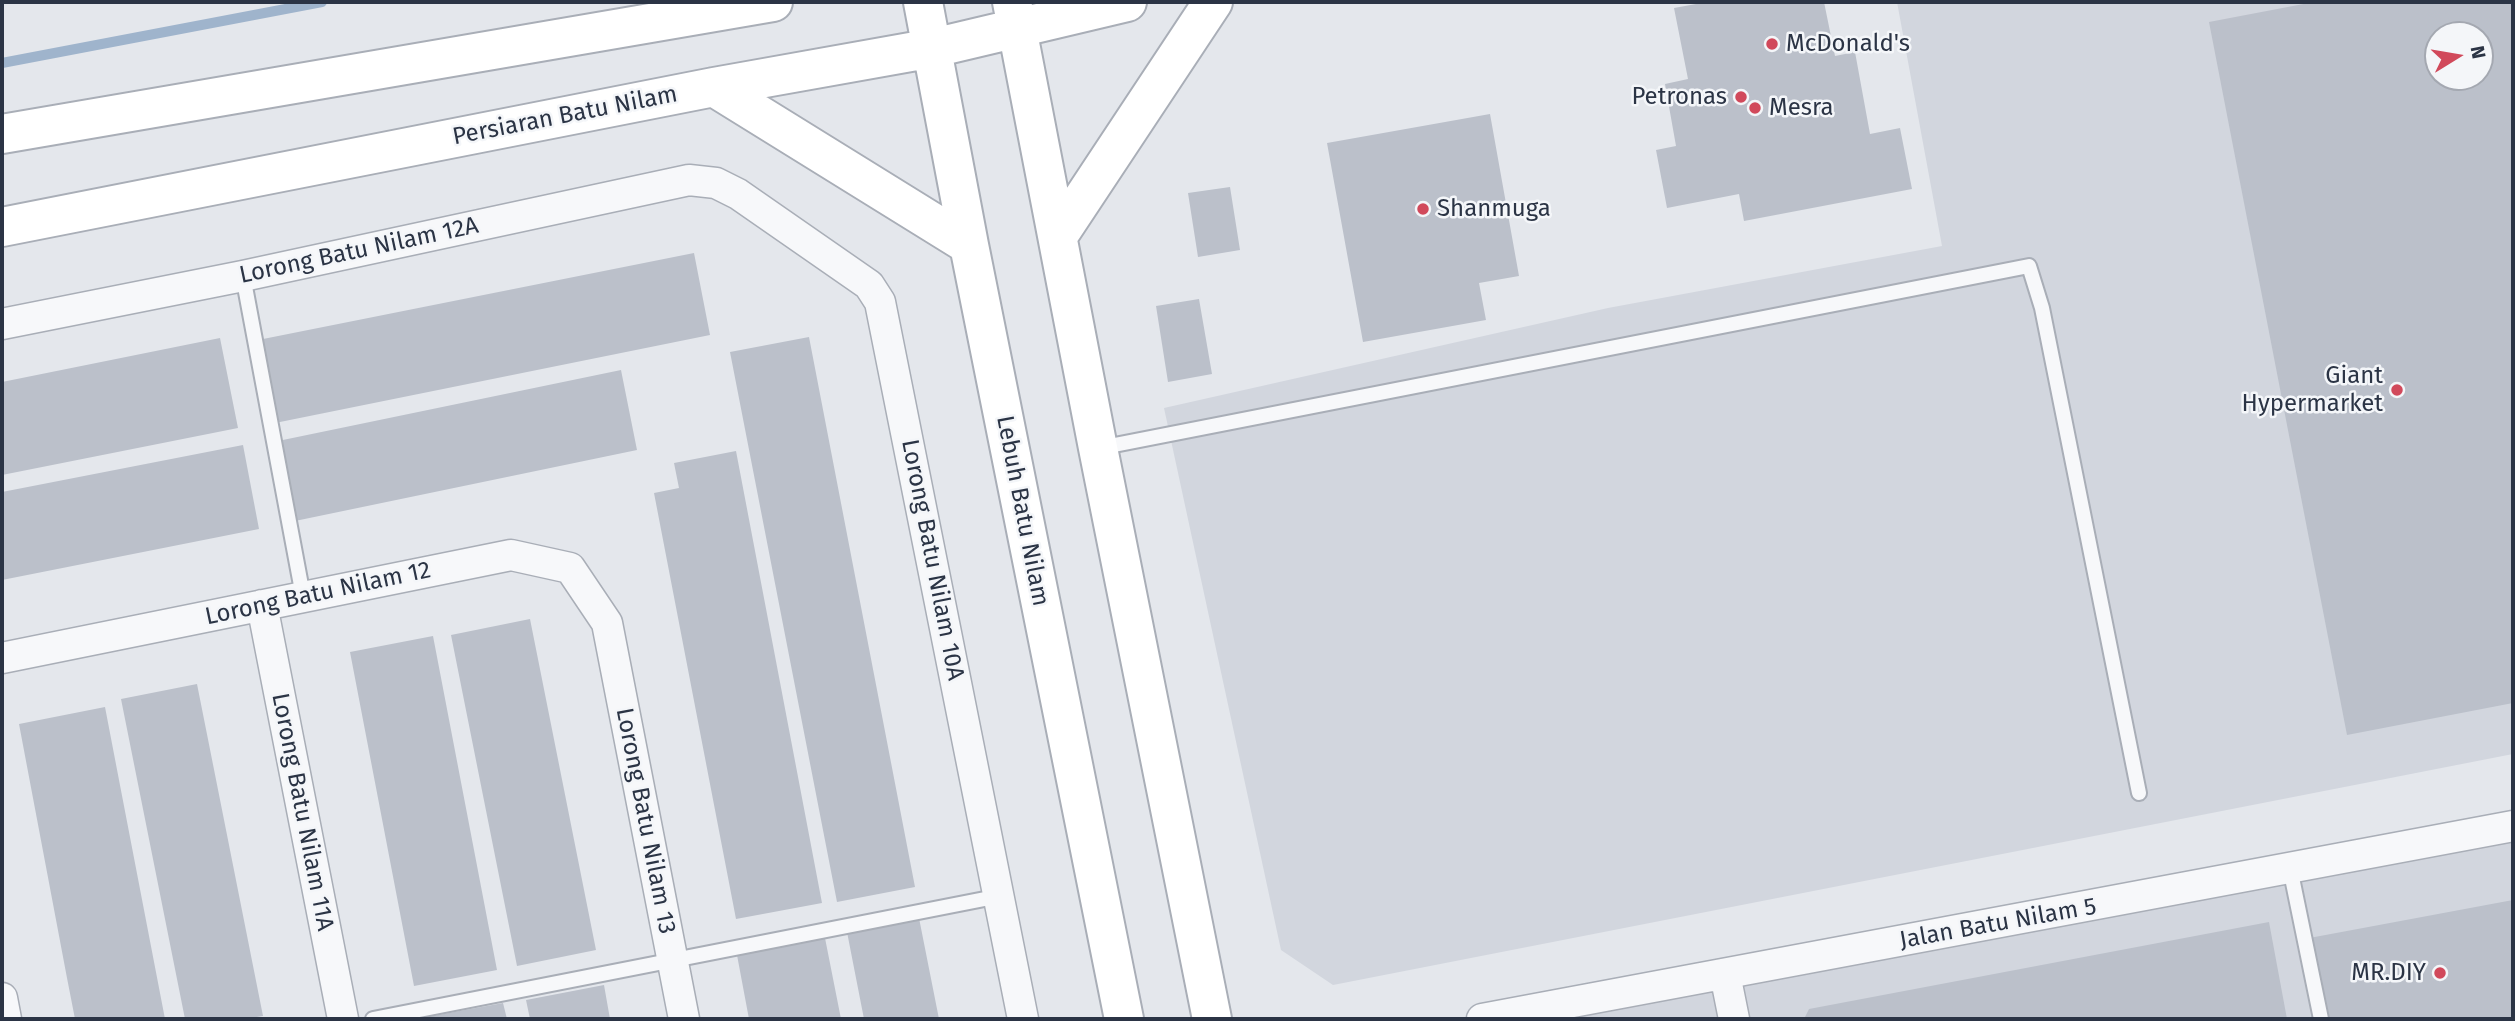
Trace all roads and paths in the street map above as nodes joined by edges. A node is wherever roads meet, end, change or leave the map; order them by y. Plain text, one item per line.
1 (667, 2) edge
2 (773, 2) edge
3 (923, 2) edge
4 (1127, 2) edge
5 (1213, 2) edge
6 (1015, 16) edge
7 (512, 47) junction
8 (933, 48) junction
9 (714, 87) junction
10 (2, 134) edge
11 (716, 183) joint
12 (2, 228) edge
13 (1058, 236) junction
14 (969, 245) junction
15 (243, 276) junction
16 (2, 324) edge
17 (1098, 448) junction
18 (303, 596) junction
19 (262, 605) junction
20 (607, 622) joint
21 (2, 658) edge
22 (2139, 793) dead end
23 (2513, 826) edge
24 (2290, 867) junction
25 (1000, 896) junction
26 (673, 960) junction
27 (1725, 974) junction
28 (2, 998) edge
29 (1549, 1013) edge
30 (6, 1019) edge
31 (343, 1019) edge
32 (373, 1019) edge
33 (684, 1019) edge
34 (1023, 1019) edge
35 (1124, 1019) edge
36 (1212, 1019) edge
37 (1482, 1019) edge
38 (1734, 1019) edge
39 (2321, 1019) edge

1 - 7 main road
2 - 7 main road
3 - 8 main road, Lebuh Batu Nilam
4 - 6 main road, Persiaran Batu Nilam
5 - 13 main road
6 - 8 main road, Persiaran Batu Nilam
6 - 13 main road
7 - 10 main road
8 - 9 main road, Persiaran Batu Nilam
8 - 14 main road, Lebuh Batu Nilam
9 - 12 main road, Persiaran Batu Nilam
9 - 14 main road
11 - 15 street, Lorong Batu Nilam 12A
11 - 25 street, Lorong Batu Nilam 10A
13 - 17 main road
14 - 35 main road, Lebuh Batu Nilam
15 - 16 street, Lorong Batu Nilam 12A
15 - 18 lane
17 - 22 lane
17 - 36 main road
18 - 19 street, Lorong Batu Nilam 12
18 - 20 street, Lorong Batu Nilam 12
19 - 21 street, Lorong Batu Nilam 12
19 - 31 street, Lorong Batu Nilam 11A
20 - 26 street, Lorong Batu Nilam 13
23 - 24 street, Jalan Batu Nilam 5
24 - 27 street, Jalan Batu Nilam 5
24 - 39 lane
25 - 26 lane
25 - 34 street, Lorong Batu Nilam 10A
26 - 32 lane
26 - 33 street, Lorong Batu Nilam 13
27 - 29 street, Jalan Batu Nilam 5
27 - 38 street
28 - 30 street
29 - 37 street, Jalan Batu Nilam 5

